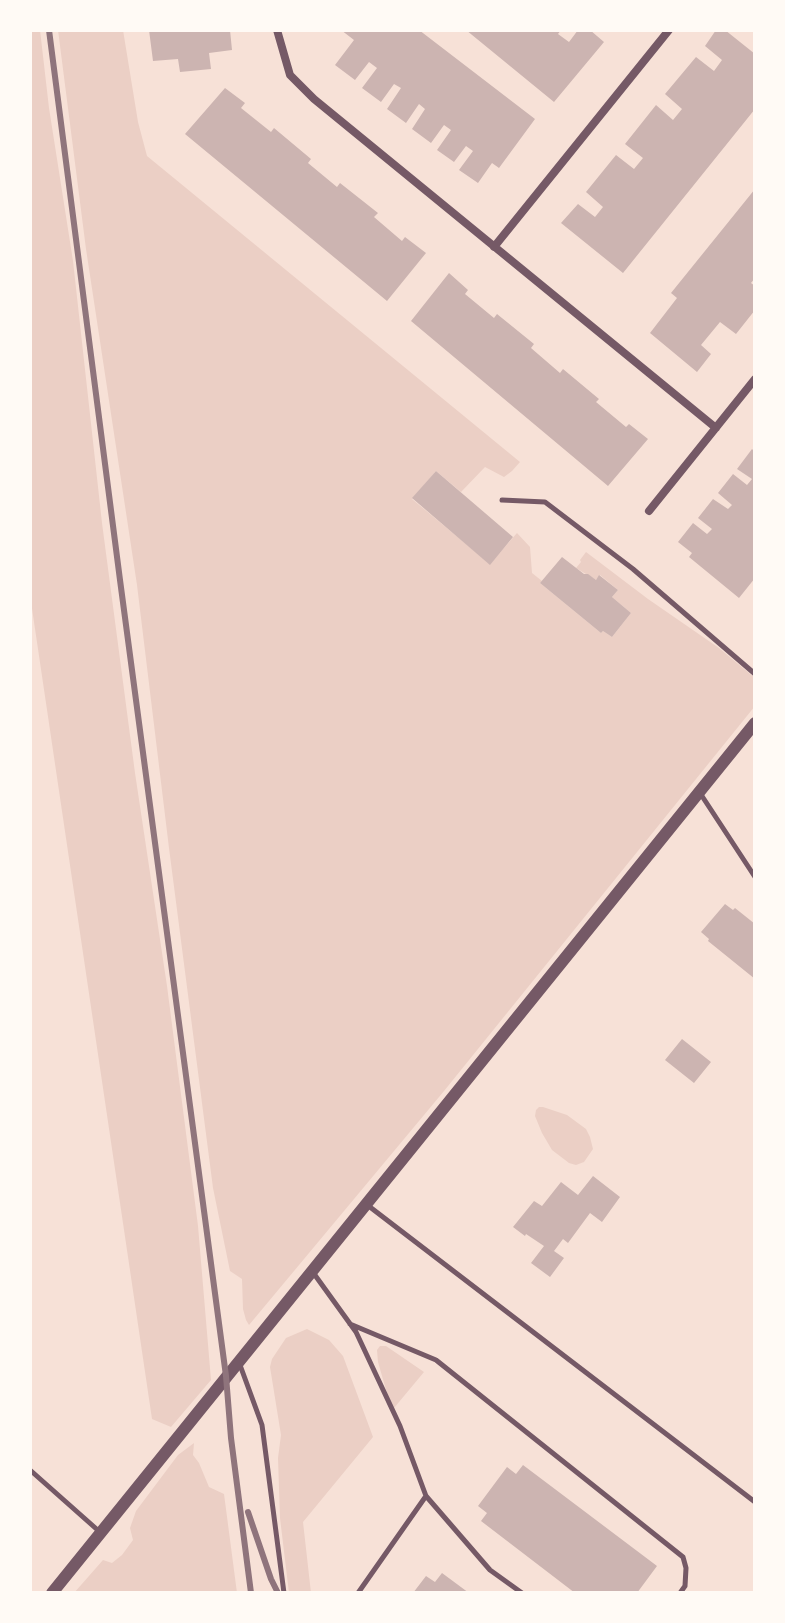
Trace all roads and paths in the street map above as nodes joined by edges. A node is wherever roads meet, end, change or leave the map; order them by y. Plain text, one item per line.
1 (277, 30) edge
2 (667, 31) edge
3 (494, 247) junction
4 (755, 379) edge
5 (716, 428) junction
6 (502, 500) dead end
7 (649, 511) dead end
8 (755, 674) edge
9 (755, 723) edge
10 (699, 792) junction
11 (755, 877) edge
12 (365, 1203) junction
13 (311, 1271) junction
14 (350, 1324) junction
15 (239, 1360) junction
16 (30, 1470) edge
17 (426, 1496) junction
18 (755, 1502) edge
19 (101, 1533) junction
20 (52, 1593) edge
21 (284, 1593) edge
22 (358, 1593) edge
23 (522, 1593) edge
24 (680, 1593) edge

1 - 3 street
2 - 3 street
3 - 5 street
4 - 5 street
5 - 7 street
6 - 8 lane
9 - 10 street
10 - 11 lane
10 - 12 street
12 - 13 street
12 - 18 lane
13 - 14 lane
13 - 15 street
14 - 17 lane
14 - 24 lane
15 - 19 street
15 - 21 lane
16 - 19 lane
17 - 22 lane
17 - 23 lane
19 - 20 street

